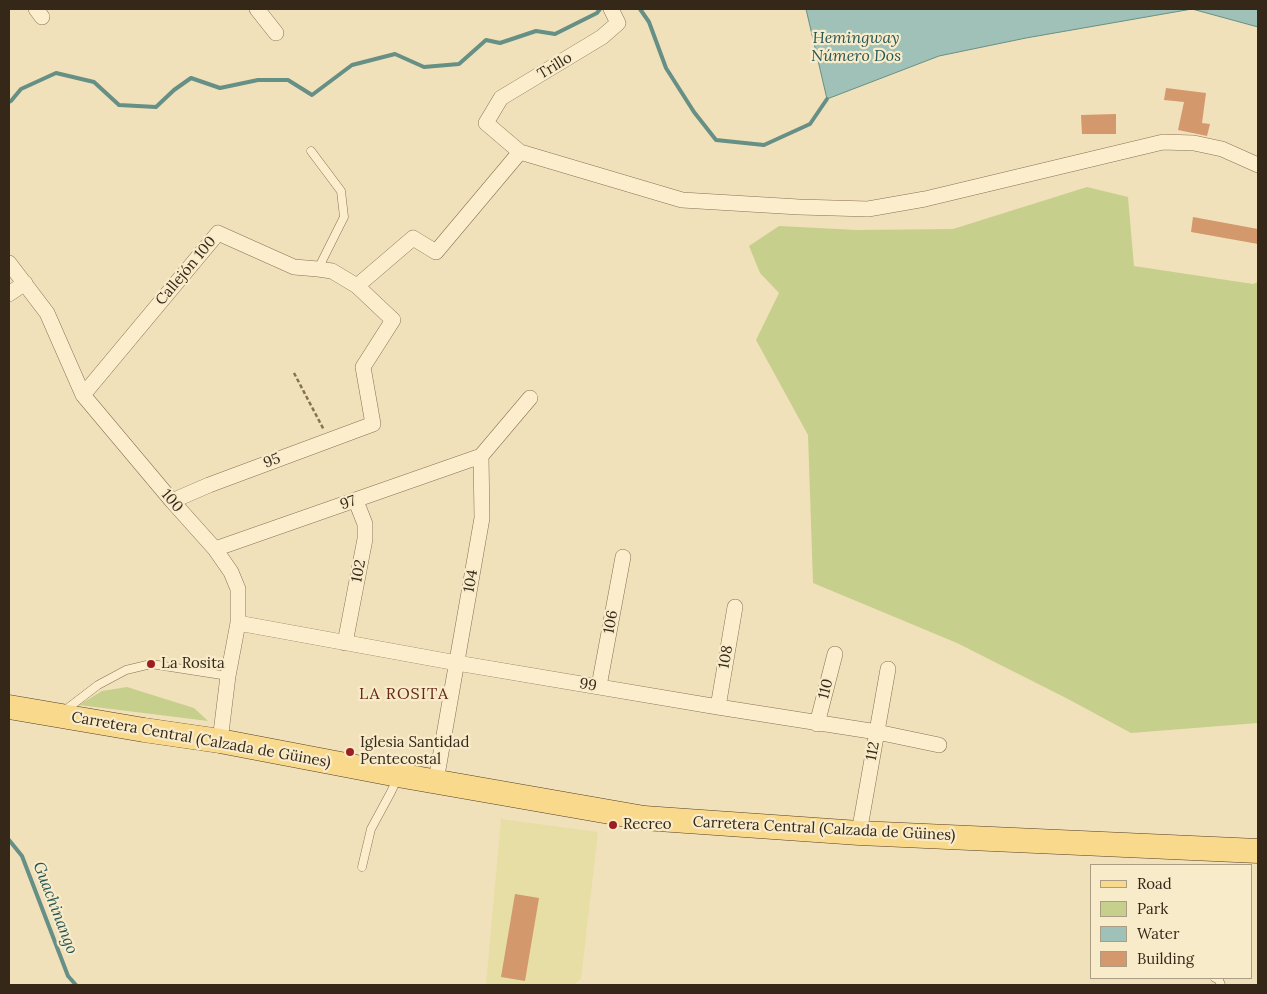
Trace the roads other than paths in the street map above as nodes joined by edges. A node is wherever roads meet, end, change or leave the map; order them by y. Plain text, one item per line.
1 (257, 9) edge
2 (611, 9) edge
3 (276, 33) dead end
4 (311, 152) dead end
5 (520, 152) junction
6 (1258, 166) edge
7 (9, 262) edge
8 (318, 269) junction
9 (25, 283) junction
10 (358, 286) junction
11 (9, 294) edge
12 (83, 395) junction
13 (530, 398) dead end
14 (373, 424) joint
15 (481, 456) junction
16 (172, 501) junction
17 (356, 501) junction
18 (214, 549) junction
19 (623, 557) dead end
20 (735, 607) dead end
21 (238, 623) junction
22 (345, 643) junction
23 (835, 654) dead end
24 (456, 663) junction
25 (888, 669) dead end
26 (228, 676) junction
27 (599, 686) junction
28 (718, 707) junction
29 (9, 708) edge
30 (58, 716) junction
31 (817, 724) junction
32 (876, 732) junction
33 (220, 741) junction
34 (939, 745) dead end
35 (398, 775) junction
36 (436, 781) junction
37 (858, 833) junction
38 (1258, 851) edge
39 (362, 866) dead end

1 - 3 street
2 - 5 street, Trillo
4 - 8 lane
5 - 6 street
5 - 10 street
7 - 9 street, 100
8 - 10 street, Callejón 100
8 - 12 street, Callejón 100
9 - 11 street
9 - 12 street, 100
10 - 14 street, Callejón 100
12 - 16 street, 100
13 - 15 street
14 - 16 street, 95
15 - 17 street, 97
15 - 24 street, 104
16 - 18 street, 100
17 - 18 street, 97
17 - 22 street, 102
18 - 21 street, 100
19 - 27 street, 106
20 - 28 street, 108
21 - 22 street, 99
21 - 26 street, 100
22 - 24 street, 99
23 - 31 street, 110
24 - 27 street, 99
24 - 36 street, 104
25 - 32 street, 112
26 - 30 lane
26 - 33 street, 100
27 - 28 street, 99
28 - 31 street, 99
29 - 30 main road, Carretera Central (Calzada de Güines)
30 - 33 main road, Carretera Central (Calzada de Güines)
31 - 32 street, 99
32 - 34 street, 99
32 - 37 street, 112
33 - 35 main road, Carretera Central (Calzada de Güines)
35 - 36 main road, Carretera Central (Calzada de Güines)
35 - 39 lane
36 - 37 main road, Carretera Central (Calzada de Güines)
37 - 38 main road, Carretera Central (Calzada de Güines)

